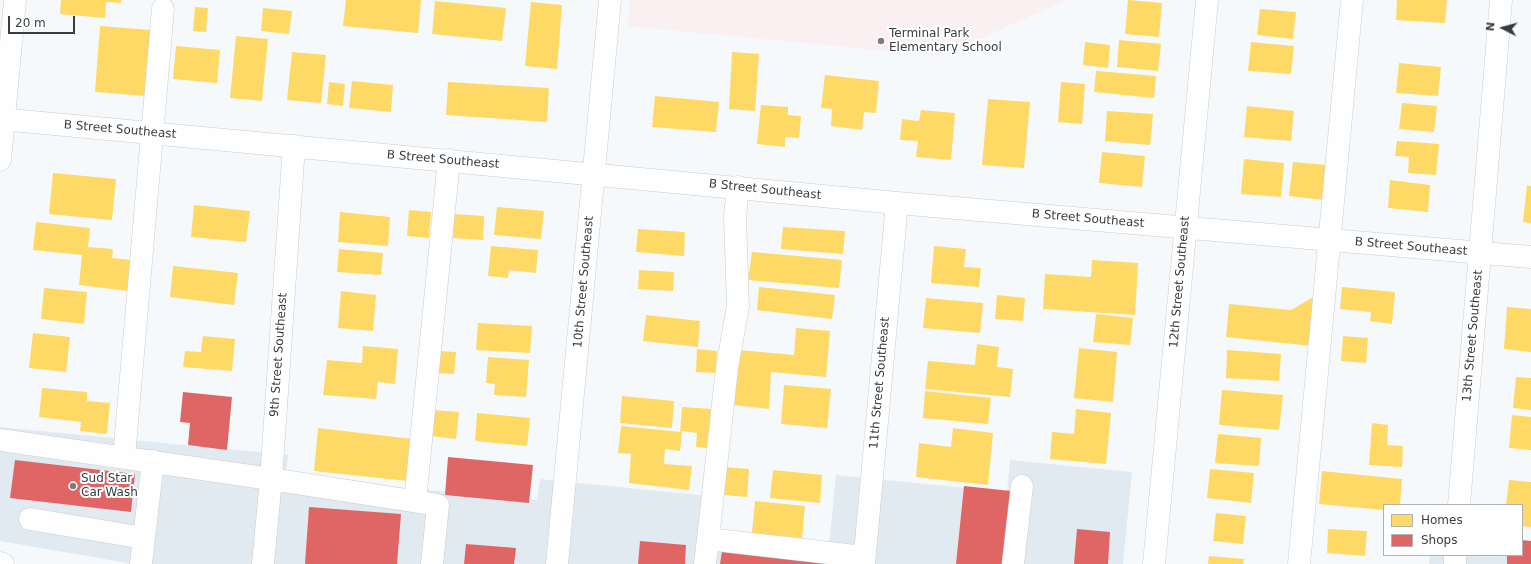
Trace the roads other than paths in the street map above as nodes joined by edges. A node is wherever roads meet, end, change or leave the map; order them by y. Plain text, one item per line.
1 (15, 0) edge
2 (610, 0) edge
3 (1207, 0) edge
4 (1352, 0) edge
5 (1501, 0) edge
6 (163, 9) dead end
7 (2, 119) edge
8 (152, 133) junction
9 (294, 146) junction
10 (0, 160) edge
11 (449, 160) junction
12 (594, 174) junction
13 (738, 187) junction
14 (896, 203) junction
15 (1185, 228) junction
16 (1330, 240) junction
17 (1480, 253) junction
18 (1531, 257) edge
19 (0, 440) edge
20 (124, 457) junction
21 (153, 461) junction
22 (270, 479) junction
23 (1022, 486) dead end
24 (415, 501) junction
25 (1459, 504) edge
26 (30, 519) dead end
27 (144, 538) junction
28 (708, 538) junction
29 (864, 560) edge
30 (0, 564) edge
31 (3, 564) edge
32 (141, 564) edge
33 (263, 564) edge
34 (432, 564) edge
35 (556, 564) edge
36 (705, 564) edge
37 (1013, 564) edge
38 (1154, 564) edge
39 (1299, 564) edge

1 - 7 street
2 - 12 street, 10th Street Southeast
3 - 15 street, 12th Street Southeast
4 - 16 street
5 - 17 street, 13th Street Southeast
6 - 8 street
7 - 8 street, B Street Southeast
7 - 10 street
8 - 9 street, B Street Southeast
8 - 20 street
9 - 11 street, B Street Southeast
9 - 22 street, 9th Street Southeast
11 - 12 street, B Street Southeast
11 - 24 street
12 - 13 street, B Street Southeast
12 - 35 street, 10th Street Southeast
13 - 14 street, B Street Southeast
13 - 28 street
14 - 15 street, B Street Southeast
14 - 29 street, 11th Street Southeast
15 - 16 street, B Street Southeast
15 - 38 street, 12th Street Southeast
16 - 17 street, B Street Southeast
16 - 39 street
17 - 18 street, B Street Southeast
17 - 25 street, 13th Street Southeast
19 - 20 street
20 - 21 street
21 - 22 street
21 - 27 street
22 - 24 street
22 - 33 street, 9th Street Southeast
23 - 37 street
24 - 34 street
26 - 27 street
27 - 32 street
28 - 29 street
28 - 36 street
30 - 31 street

